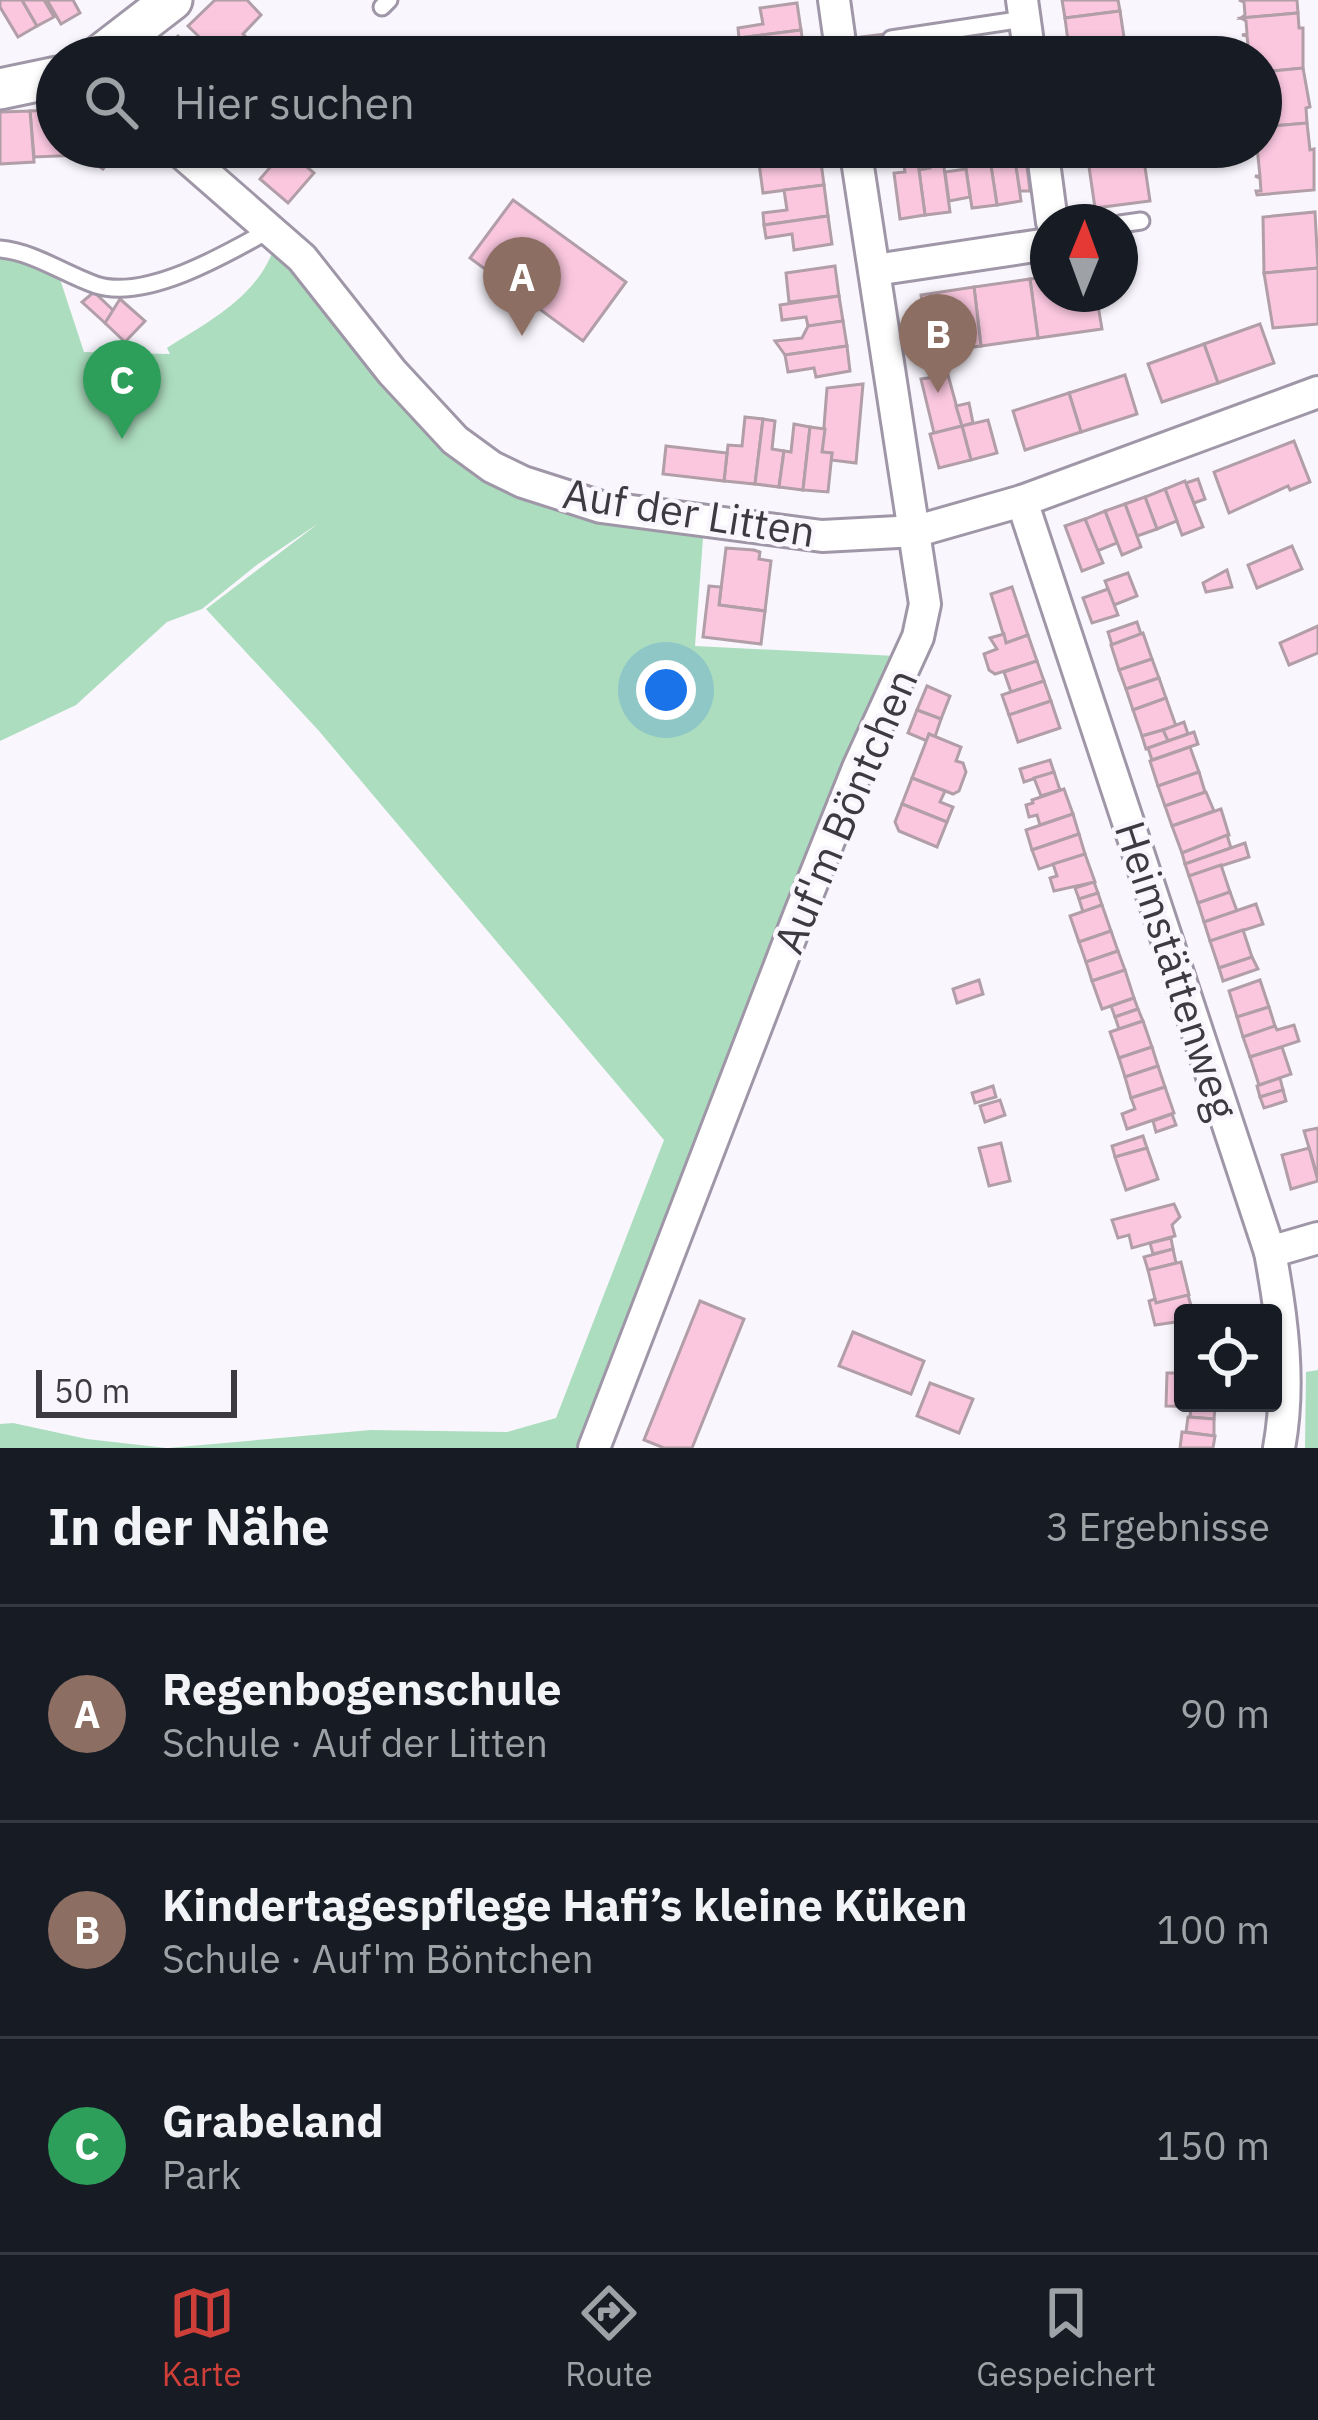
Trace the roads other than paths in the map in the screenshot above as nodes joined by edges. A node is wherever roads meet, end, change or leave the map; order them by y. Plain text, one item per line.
1 (172, 0) edge
2 (834, 0) edge
3 (1023, 9) edge
4 (125, 36) edge
5 (839, 36) edge
6 (903, 36) edge
7 (36, 81) edge
8 (0, 89) edge
9 (200, 168) edge
10 (859, 168) edge
11 (1045, 168) edge
12 (1050, 204) edge
13 (1138, 221) edge
14 (1141, 221) dead end
15 (272, 229) junction
16 (1030, 247) edge
17 (0, 249) edge
18 (875, 270) junction
19 (1318, 392) edge
20 (1022, 501) junction
21 (917, 531) junction
22 (1318, 1238) edge
23 (1270, 1252) junction
24 (595, 1448) edge
25 (1279, 1448) edge

1 - 4 street
2 - 5 street
3 - 6 lane
7 - 8 street
9 - 15 street, Auf der Litten
10 - 18 street, Auf'm Böntchen
11 - 12 street
13 - 14 lane
15 - 17 lane
15 - 21 street, Auf der Litten
16 - 18 street
18 - 21 street, Auf'm Böntchen
19 - 20 street, Auf der Litten
20 - 21 street, Auf der Litten
20 - 23 street, Heimstättenweg
21 - 24 street, Auf'm Böntchen
22 - 23 street
23 - 25 street, Heimstättenweg

